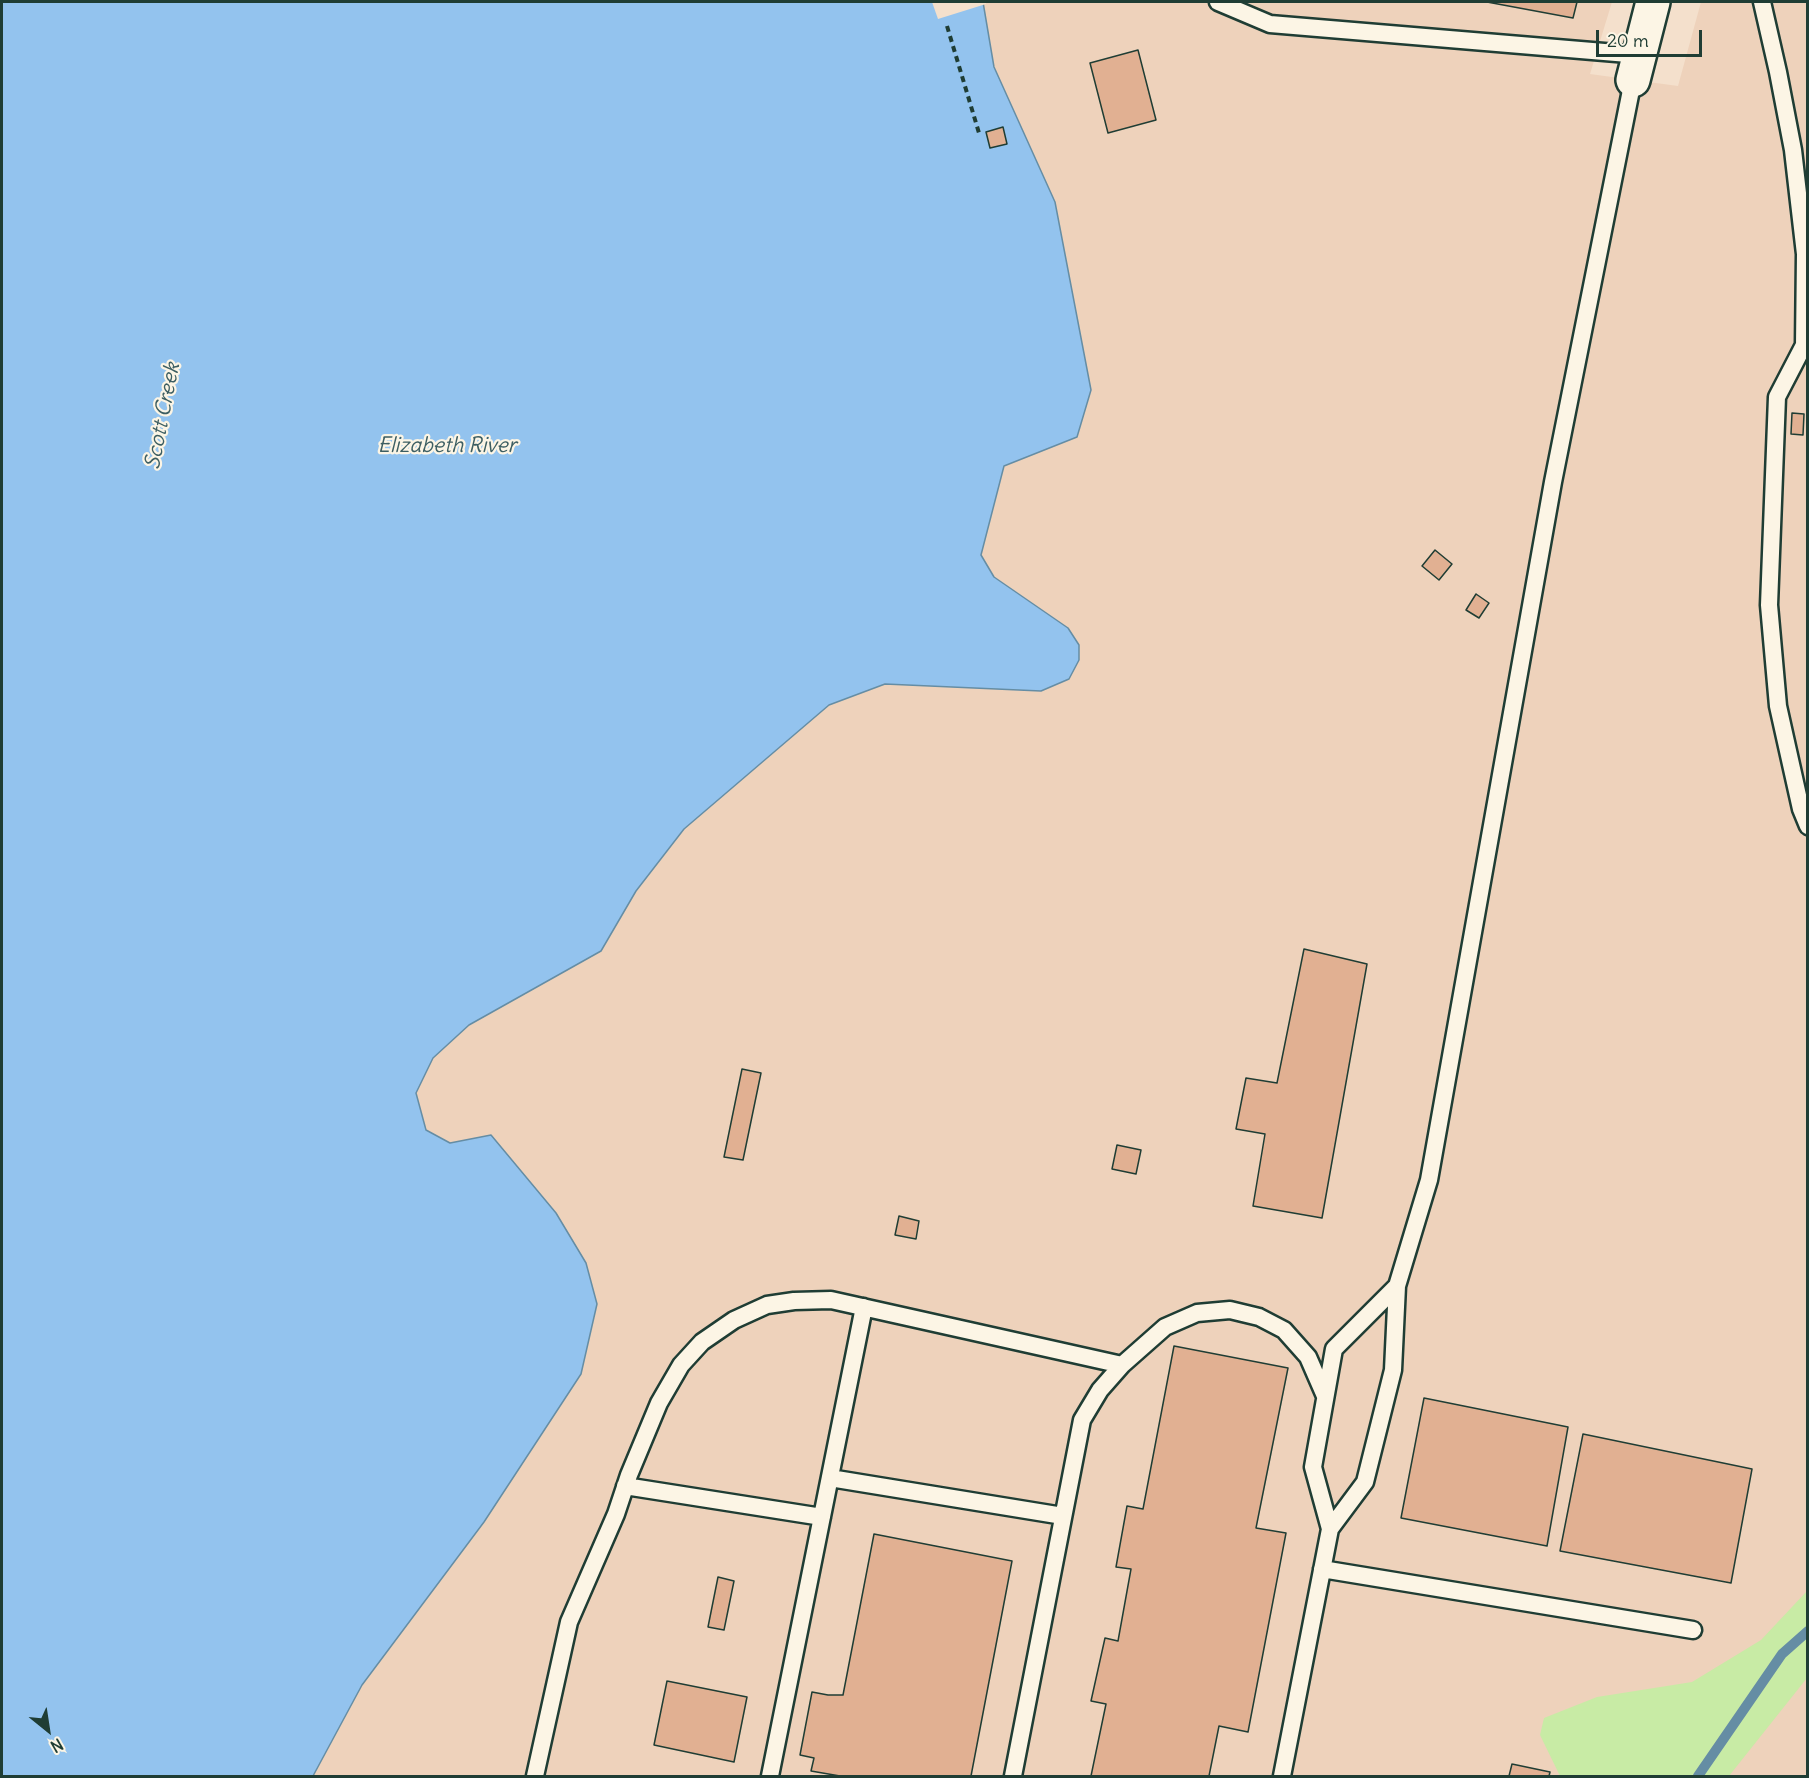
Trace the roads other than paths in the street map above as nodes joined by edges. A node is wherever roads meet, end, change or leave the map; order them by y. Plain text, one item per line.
1 (1218, 2) edge
2 (1653, 2) edge
3 (1762, 2) edge
4 (1637, 67) junction
5 (1806, 254) edge
6 (1806, 349) edge
7 (1808, 826) edge
8 (1397, 1286) junction
9 (864, 1307) junction
10 (1122, 1365) junction
11 (1325, 1396) junction
12 (830, 1478) junction
13 (625, 1486) junction
14 (1064, 1516) junction
15 (822, 1517) junction
16 (1330, 1529) junction
17 (1322, 1569) junction
18 (1693, 1630) dead end
19 (535, 1776) edge
20 (770, 1776) edge
21 (1014, 1776) edge
22 (1282, 1776) edge

1 - 4 lane
2 - 4 street
3 - 5 lane
4 - 8 lane
5 - 6 lane
6 - 7 lane
8 - 11 lane
8 - 16 lane
9 - 10 lane
9 - 12 lane
9 - 13 lane
10 - 11 lane
10 - 14 lane
11 - 16 lane
12 - 14 lane
12 - 15 lane
13 - 15 lane
13 - 19 lane
14 - 21 lane
15 - 20 lane
16 - 17 lane
17 - 18 lane
17 - 22 lane

